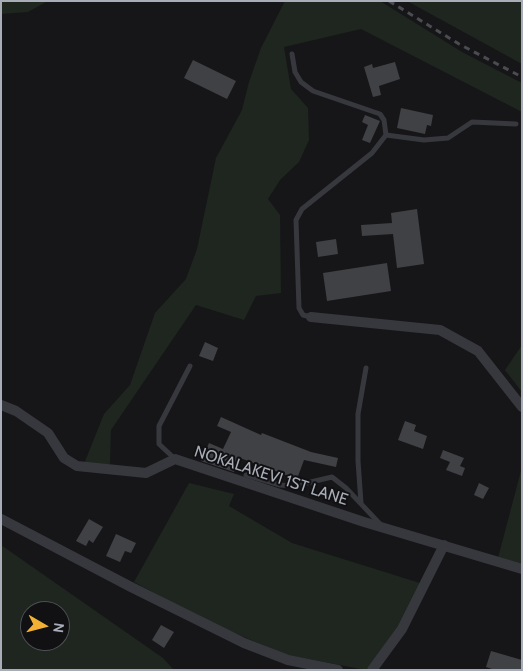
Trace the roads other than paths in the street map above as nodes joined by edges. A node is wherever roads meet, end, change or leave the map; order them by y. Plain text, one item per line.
1 (292, 54) dead end
2 (516, 124) dead end
3 (386, 135) junction
4 (310, 317) joint
5 (190, 366) dead end
6 (366, 368) dead end
7 (1, 405) edge
8 (522, 407) edge
9 (175, 459) junction
10 (246, 475) dead end
11 (361, 504) junction
12 (1, 520) edge
13 (383, 527) junction
14 (444, 546) junction
15 (522, 569) edge
16 (338, 670) edge
17 (372, 670) edge

1 - 3 lane
2 - 3 lane
3 - 4 lane
4 - 8 street
5 - 9 lane
6 - 11 lane
7 - 9 street, NOKALAKEVI 1ST LANE
9 - 13 street, NOKALAKEVI 1ST LANE
10 - 11 lane
11 - 13 lane
12 - 16 street
13 - 14 street, NOKALAKEVI 1ST LANE
14 - 15 street, NOKALAKEVI 1ST LANE
14 - 17 street

